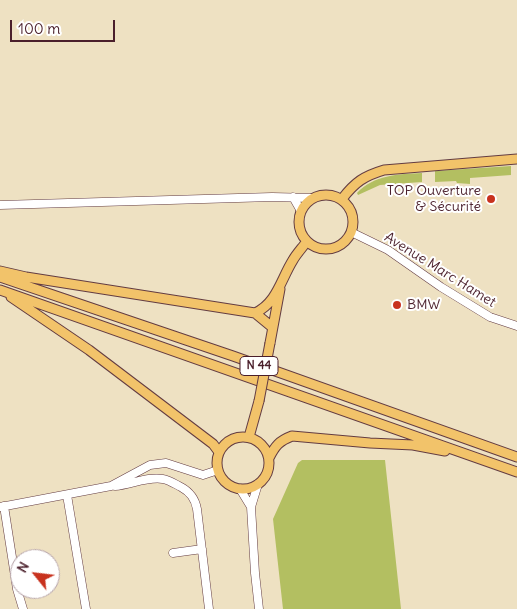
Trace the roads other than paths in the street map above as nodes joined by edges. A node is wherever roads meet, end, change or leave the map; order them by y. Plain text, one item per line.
1 (517, 158) edge
2 (293, 197) junction
3 (312, 198) junction
4 (342, 199) junction
5 (0, 206) edge
6 (302, 211) junction
7 (352, 232) junction
8 (308, 241) junction
9 (0, 271) edge
10 (0, 277) edge
11 (281, 284) junction
12 (0, 290) edge
13 (255, 313) junction
14 (517, 326) edge
15 (272, 327) junction
16 (250, 437) junction
17 (219, 452) junction
18 (465, 454) junction
19 (517, 457) edge
20 (269, 458) junction
21 (218, 470) junction
22 (517, 472) edge
23 (258, 484) junction
24 (111, 486) junction
25 (240, 489) junction
26 (67, 495) junction
27 (2, 507) edge
28 (251, 507) junction
29 (202, 549) junction
30 (173, 553) dead end
31 (21, 608) edge
32 (86, 609) edge
33 (210, 609) edge
34 (259, 609) edge

1 - 4 main road
2 - 3 street
2 - 5 street
2 - 6 street
3 - 4 main road
3 - 6 main road
4 - 7 main road
6 - 8 main road
7 - 8 main road
7 - 14 street, Avenue Marc Hamet
8 - 11 main road
9 - 13 main road
10 - 19 main road, N 44
11 - 13 main road
11 - 15 main road
12 - 17 main road
12 - 18 main road, N 44
13 - 15 main road
15 - 16 main road, bridge
16 - 17 main road
16 - 20 main road
17 - 21 main road
18 - 20 main road
18 - 22 main road, N 44
20 - 23 main road
21 - 24 street
21 - 25 main road
23 - 25 main road
23 - 28 street
24 - 26 street
24 - 29 street
25 - 28 street
26 - 27 street
26 - 32 street
27 - 31 street
28 - 34 street
29 - 30 street
29 - 33 street

